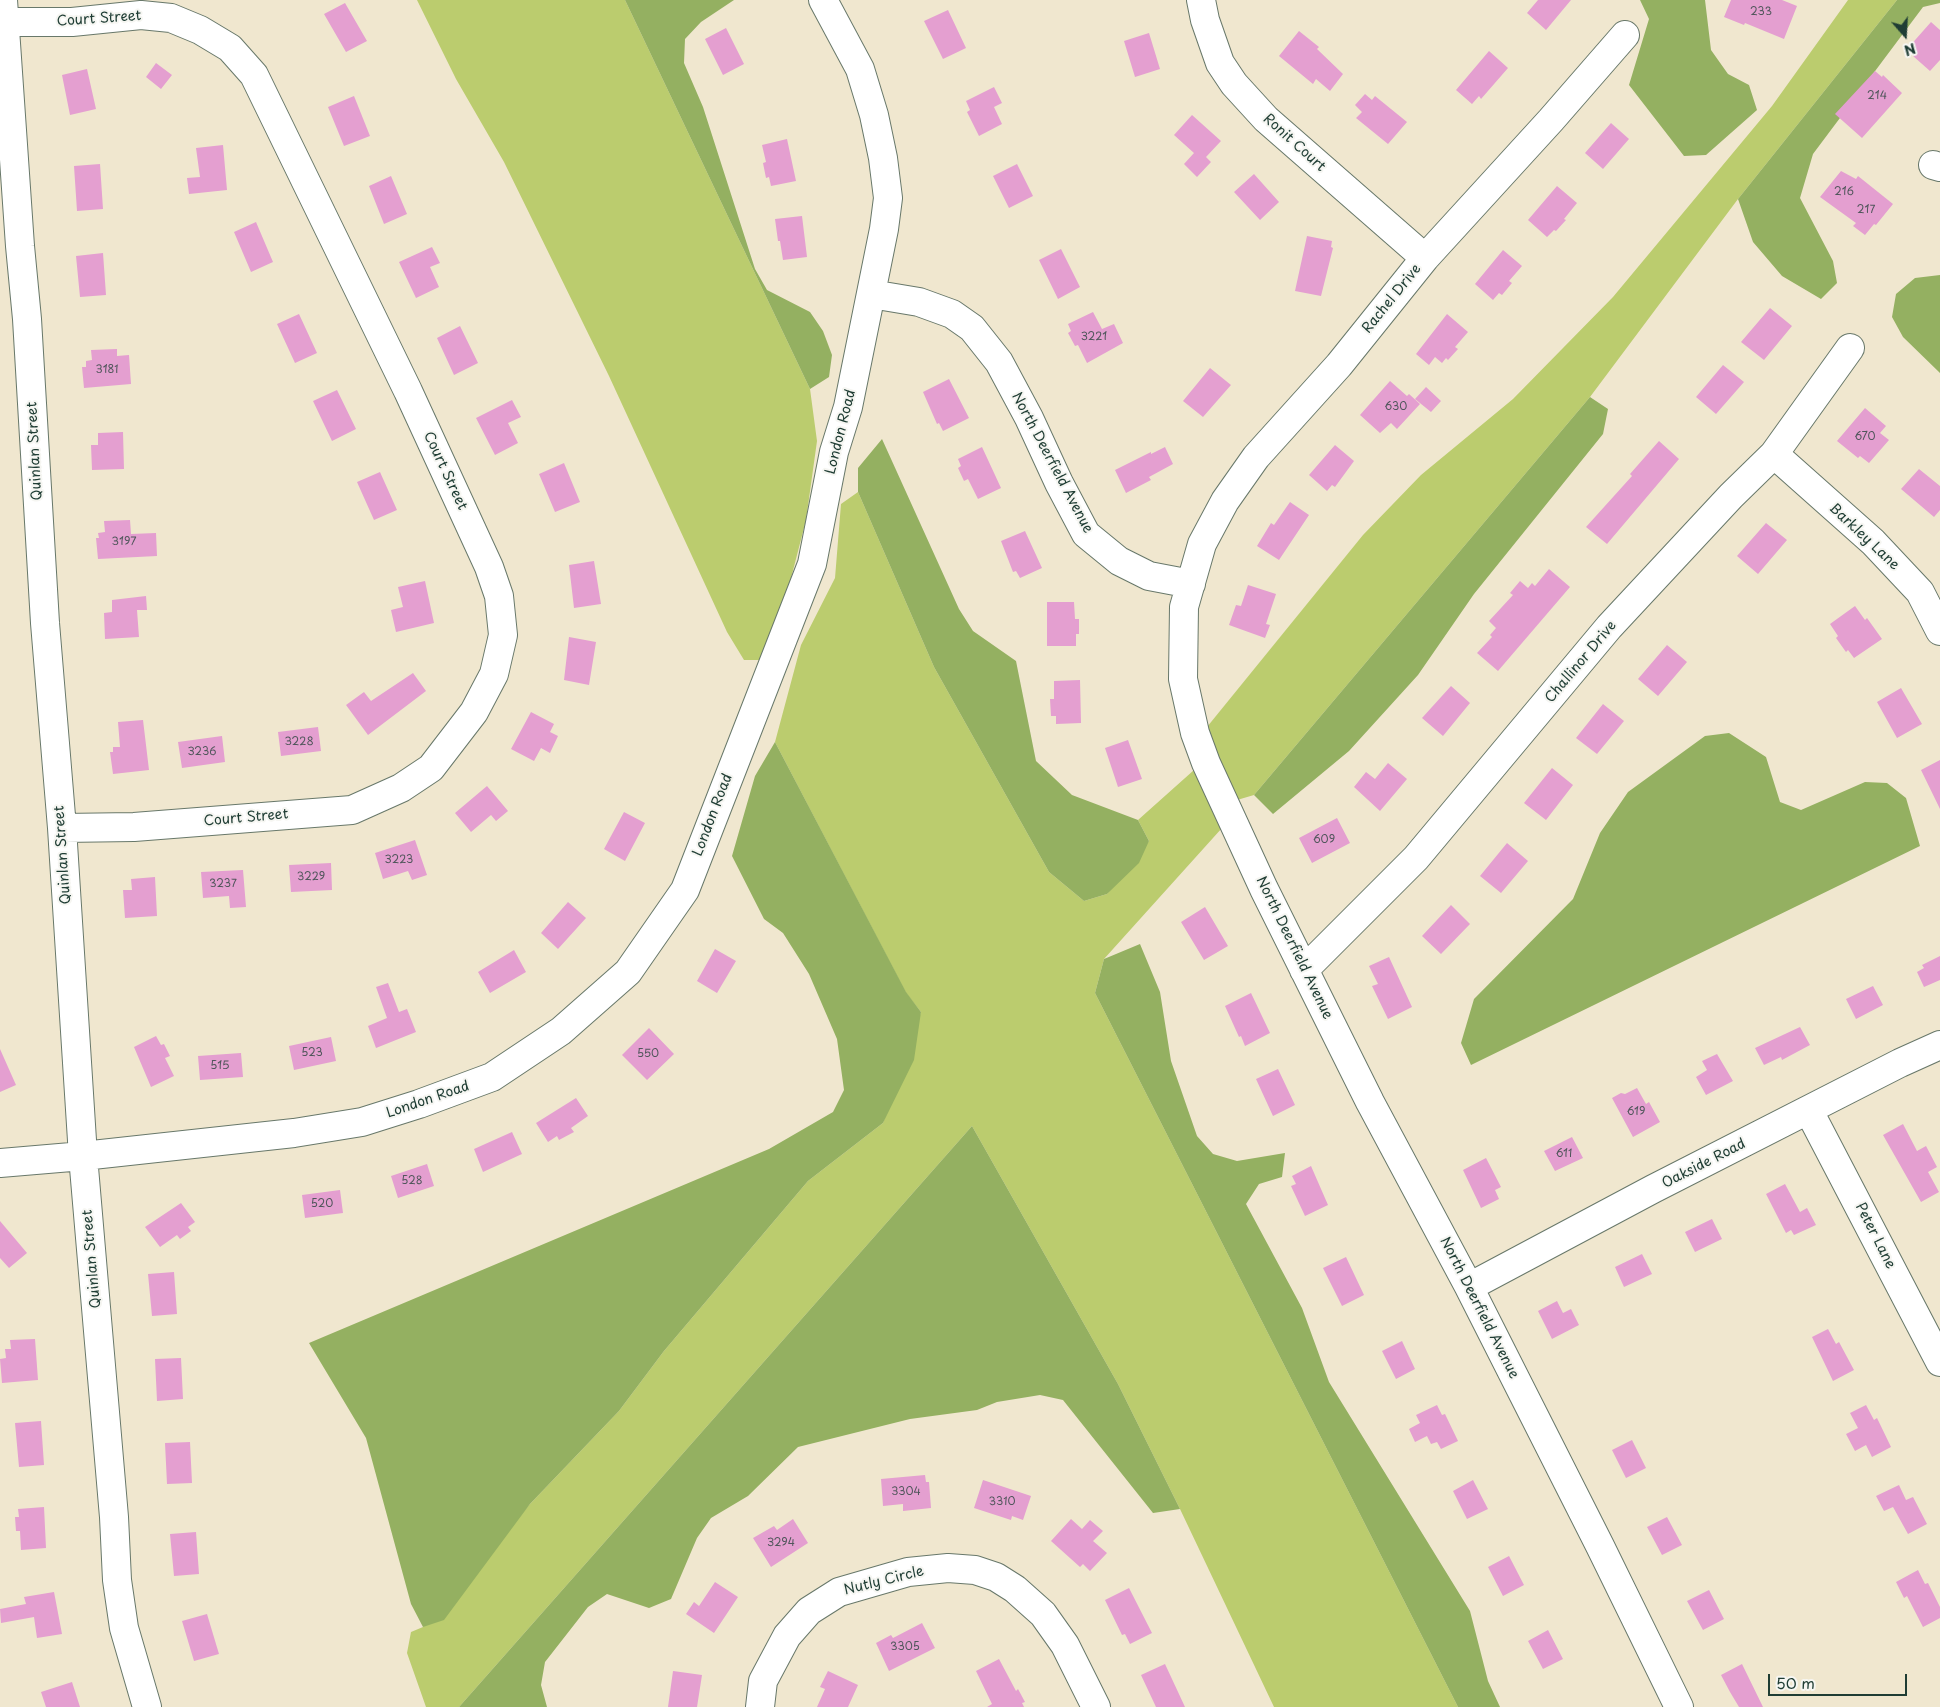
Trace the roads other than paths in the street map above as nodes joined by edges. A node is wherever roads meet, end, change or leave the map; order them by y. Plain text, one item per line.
1 (823, 0) edge
2 (1202, 0) edge
3 (4, 11) edge
4 (1625, 35) dead end
5 (1425, 258) junction
6 (871, 294) junction
7 (1850, 348) dead end
8 (1774, 454) junction
9 (1191, 584) junction
10 (1940, 630) edge
11 (62, 828) junction
12 (1304, 970) junction
13 (1940, 1045) edge
14 (1809, 1111) junction
15 (84, 1156) junction
16 (0, 1163) edge
17 (1469, 1287) junction
18 (1940, 1362) edge
19 (147, 1707) edge
20 (760, 1707) edge
21 (1096, 1707) edge
22 (1679, 1707) edge

1 - 6 street, London Road
2 - 5 street, Ronit Court
3 - 11 street, Quinlan Street
3 - 11 street, Court Street
4 - 5 street, Rachel Drive
5 - 9 street, Rachel Drive
6 - 9 street, North Deerfield Avenue
6 - 15 street, London Road
7 - 8 street, Challinor Drive
8 - 10 street, Barkley Lane
8 - 12 street, Challinor Drive
9 - 12 street, North Deerfield Avenue
11 - 15 street, Quinlan Street
12 - 17 street, North Deerfield Avenue
13 - 14 street, Oakside Road
14 - 17 street, Oakside Road
14 - 18 street, Peter Lane
15 - 16 street, London Road
15 - 19 street, Quinlan Street
17 - 22 street, North Deerfield Avenue
20 - 21 street, Nutly Circle

